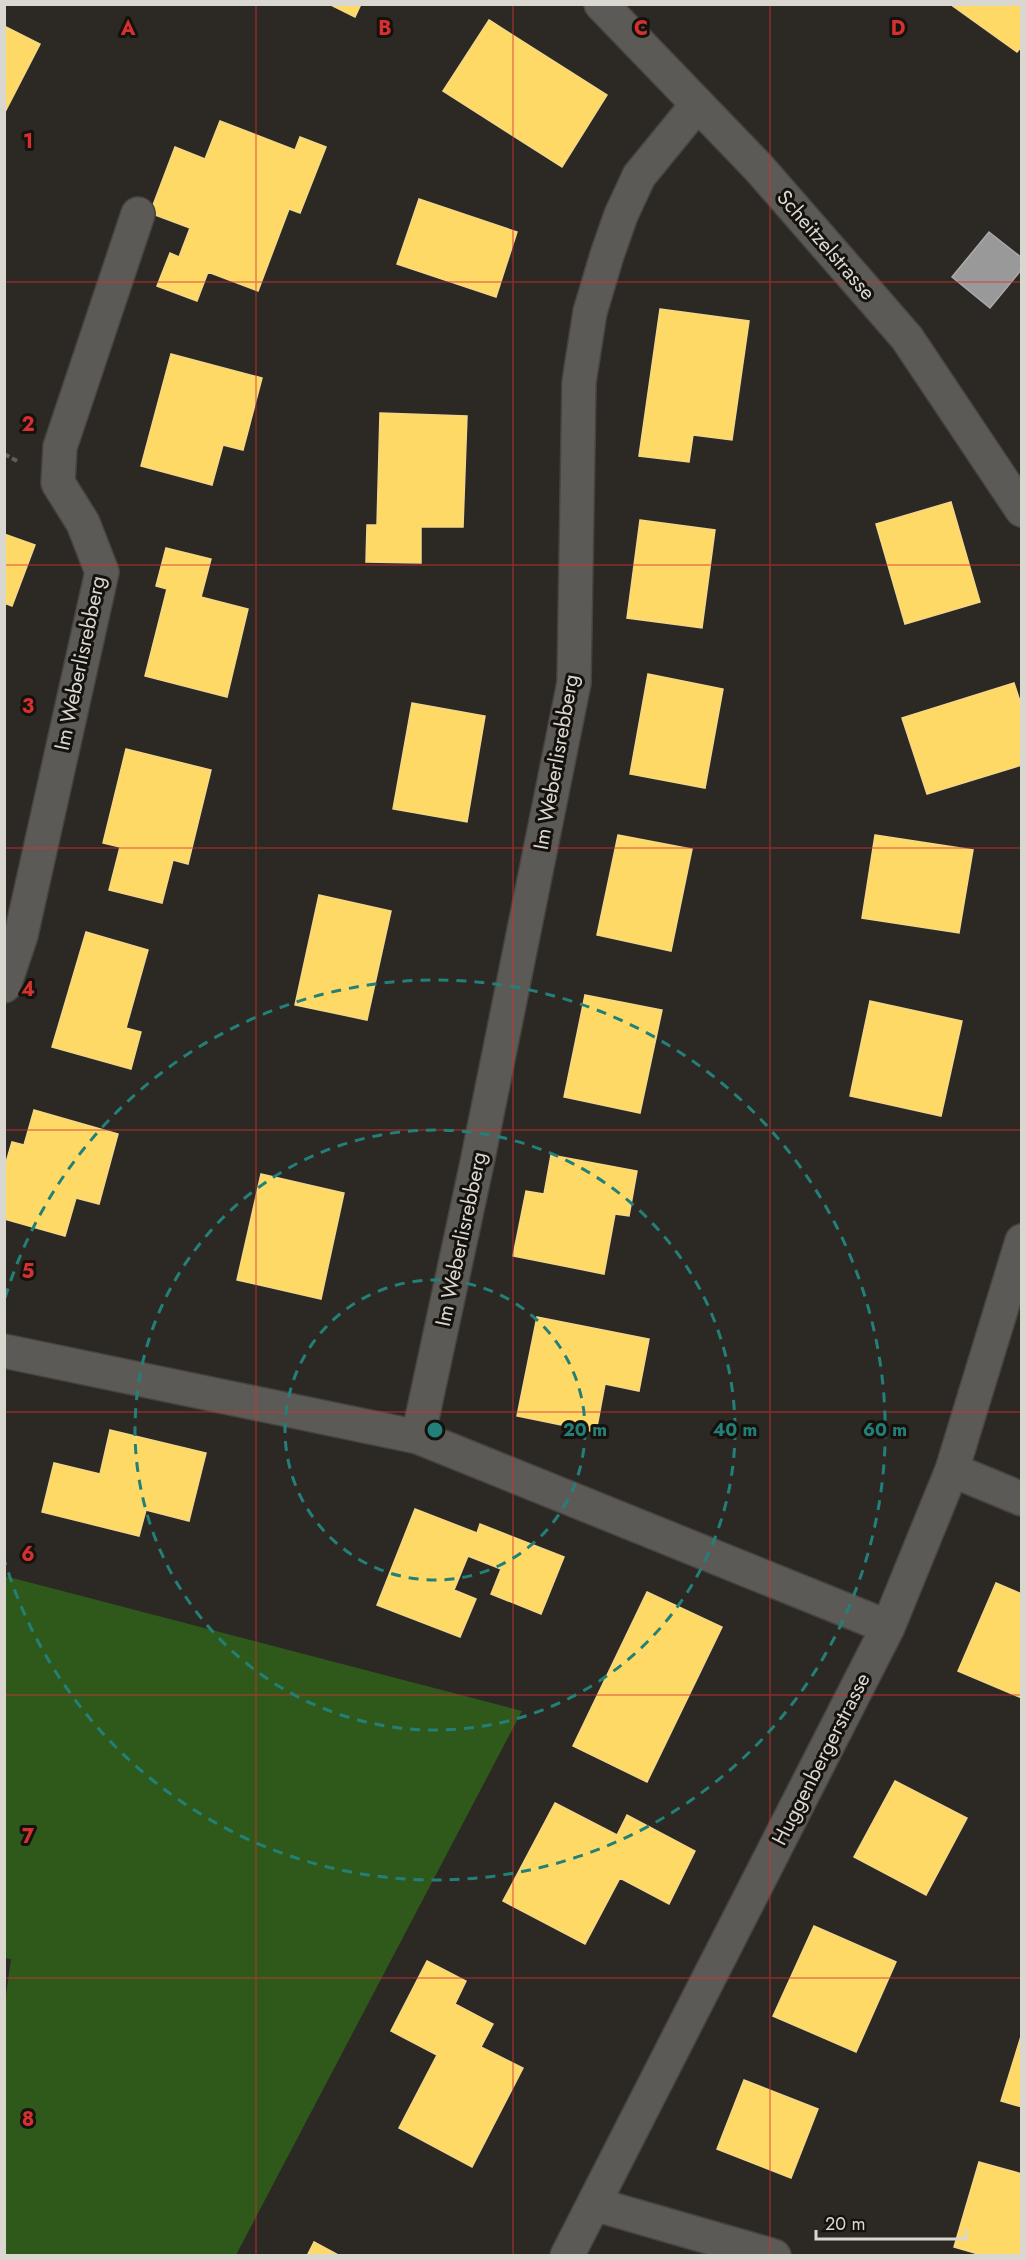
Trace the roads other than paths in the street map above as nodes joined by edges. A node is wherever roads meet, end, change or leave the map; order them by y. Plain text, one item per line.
1 (601, 4) edge
2 (697, 105) junction
3 (138, 214) dead end
4 (1022, 510) edge
5 (4, 986) edge
6 (1022, 1241) edge
7 (4, 1351) edge
8 (418, 1437) junction
9 (952, 1470) junction
10 (1022, 1499) edge
11 (888, 1628) junction
12 (594, 2205) junction
13 (567, 2256) edge
14 (774, 2256) edge

1 - 2 street, Scheitzelstrasse
2 - 4 street, Scheitzelstrasse
2 - 8 street, Im Weberlisrebberg
3 - 5 street, Im Weberlisrebberg
6 - 9 street, Huggenbergerstrasse
7 - 8 street
8 - 11 street
9 - 10 street
9 - 11 street, Huggenbergerstrasse
11 - 12 street, Huggenbergerstrasse
12 - 13 street, Huggenbergerstrasse
12 - 14 street

